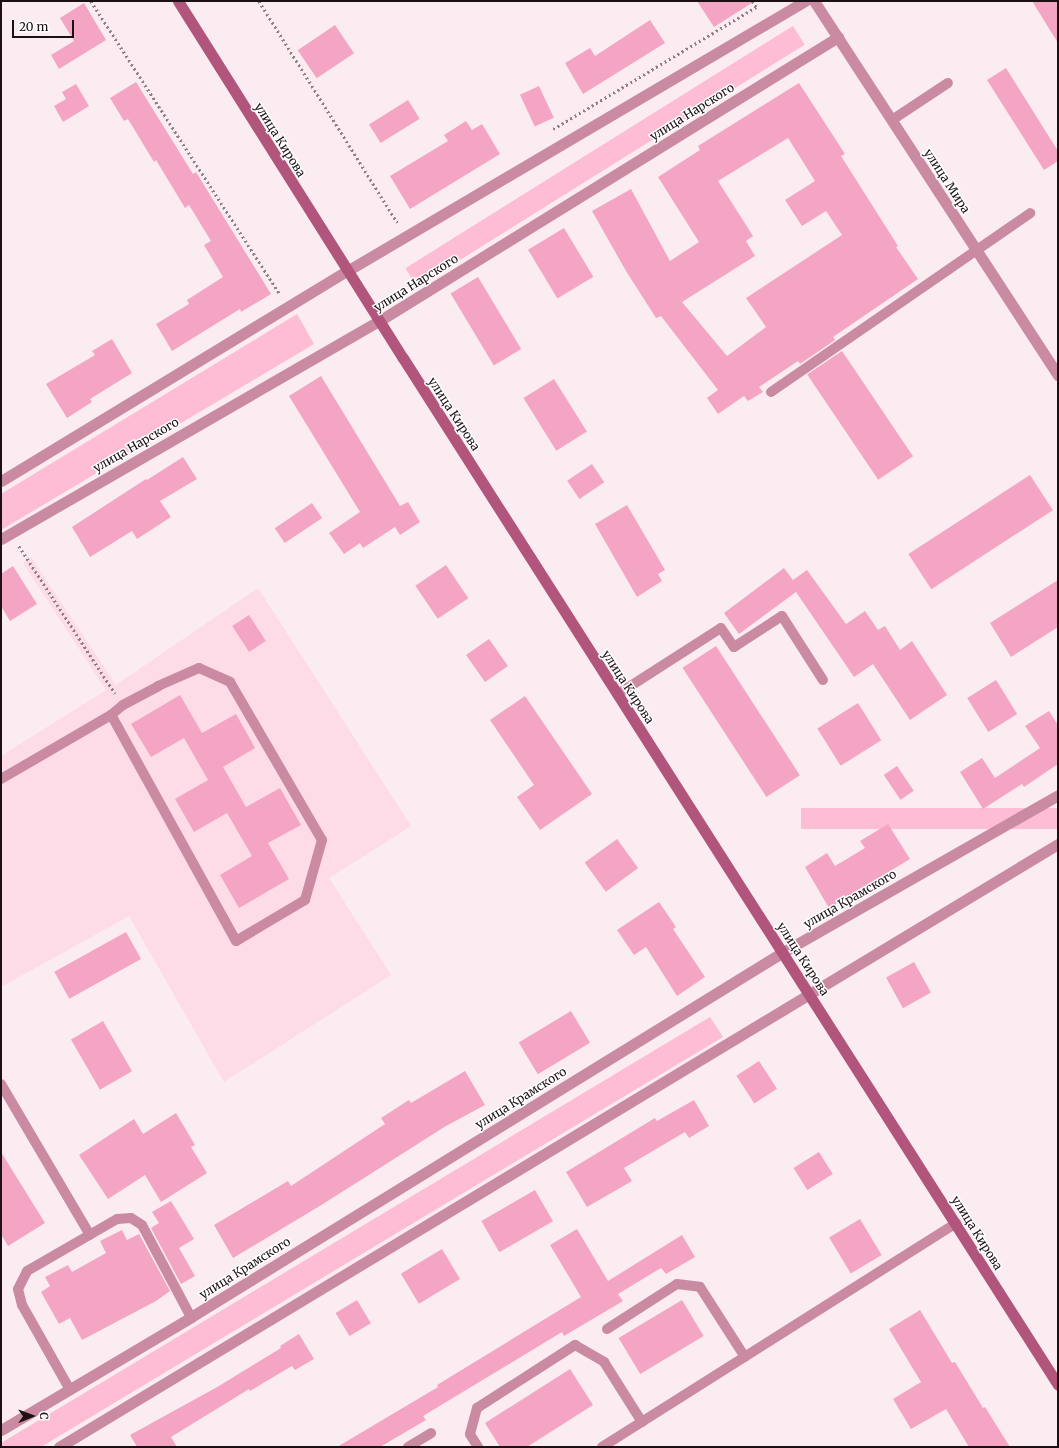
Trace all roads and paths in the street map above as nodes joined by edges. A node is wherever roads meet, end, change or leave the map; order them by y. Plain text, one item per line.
1 (91, 1) edge
2 (178, 1) edge
3 (259, 1) edge
4 (752, 1) edge
5 (805, 1) edge
6 (817, 2) edge
7 (838, 37) junction
8 (948, 82) dead end
9 (892, 120) junction
10 (546, 133) dead end
11 (1030, 213) dead end
12 (404, 218) dead end
13 (977, 250) junction
14 (347, 271) junction
15 (274, 299) dead end
16 (379, 321) junction
17 (1058, 375) edge
18 (771, 392) dead end
19 (1, 481) edge
20 (6, 536) edge
21 (823, 680) dead end
22 (618, 694) junction
23 (123, 705) junction
24 (110, 715) junction
25 (1, 779) edge
26 (1058, 795) edge
27 (1058, 844) edge
28 (783, 952) junction
29 (810, 994) junction
30 (1, 1084) edge
31 (956, 1224) junction
32 (90, 1235) junction
33 (191, 1317) junction
34 (607, 1329) dead end
35 (745, 1357) junction
36 (1058, 1385) edge
37 (69, 1388) junction
38 (642, 1422) junction
39 (1, 1430) edge
40 (431, 1433) dead end
41 (59, 1447) edge
42 (408, 1447) edge
43 (478, 1447) edge
44 (602, 1447) edge

1 - 15 path
2 - 14 main road, улица Кирова
3 - 12 path
4 - 10 path
5 - 14 street
6 - 7 street, улица Мира
7 - 9 street, улица Мира
7 - 16 street, улица Нарского
8 - 9 lane
9 - 13 street, улица Мира
11 - 13 lane
13 - 17 street, улица Мира
13 - 18 lane
14 - 16 main road, улица Кирова
14 - 19 street
16 - 20 street, улица Нарского
16 - 22 main road, улица Кирова
20 - 23 path
21 - 22 lane
22 - 28 main road, улица Кирова
23 - 24 lane
23 - 24 lane
24 - 25 lane
26 - 28 street, улица Крамского
27 - 29 street
28 - 29 main road, улица Кирова
28 - 33 street, улица Крамского
29 - 31 main road, улица Кирова
29 - 41 street
30 - 32 lane
31 - 35 lane
31 - 36 main road, улица Кирова
32 - 33 lane
32 - 37 lane
33 - 37 street, улица Крамского
34 - 35 lane
35 - 38 lane
37 - 39 street, улица Крамского
38 - 43 lane
38 - 44 lane
40 - 42 lane

